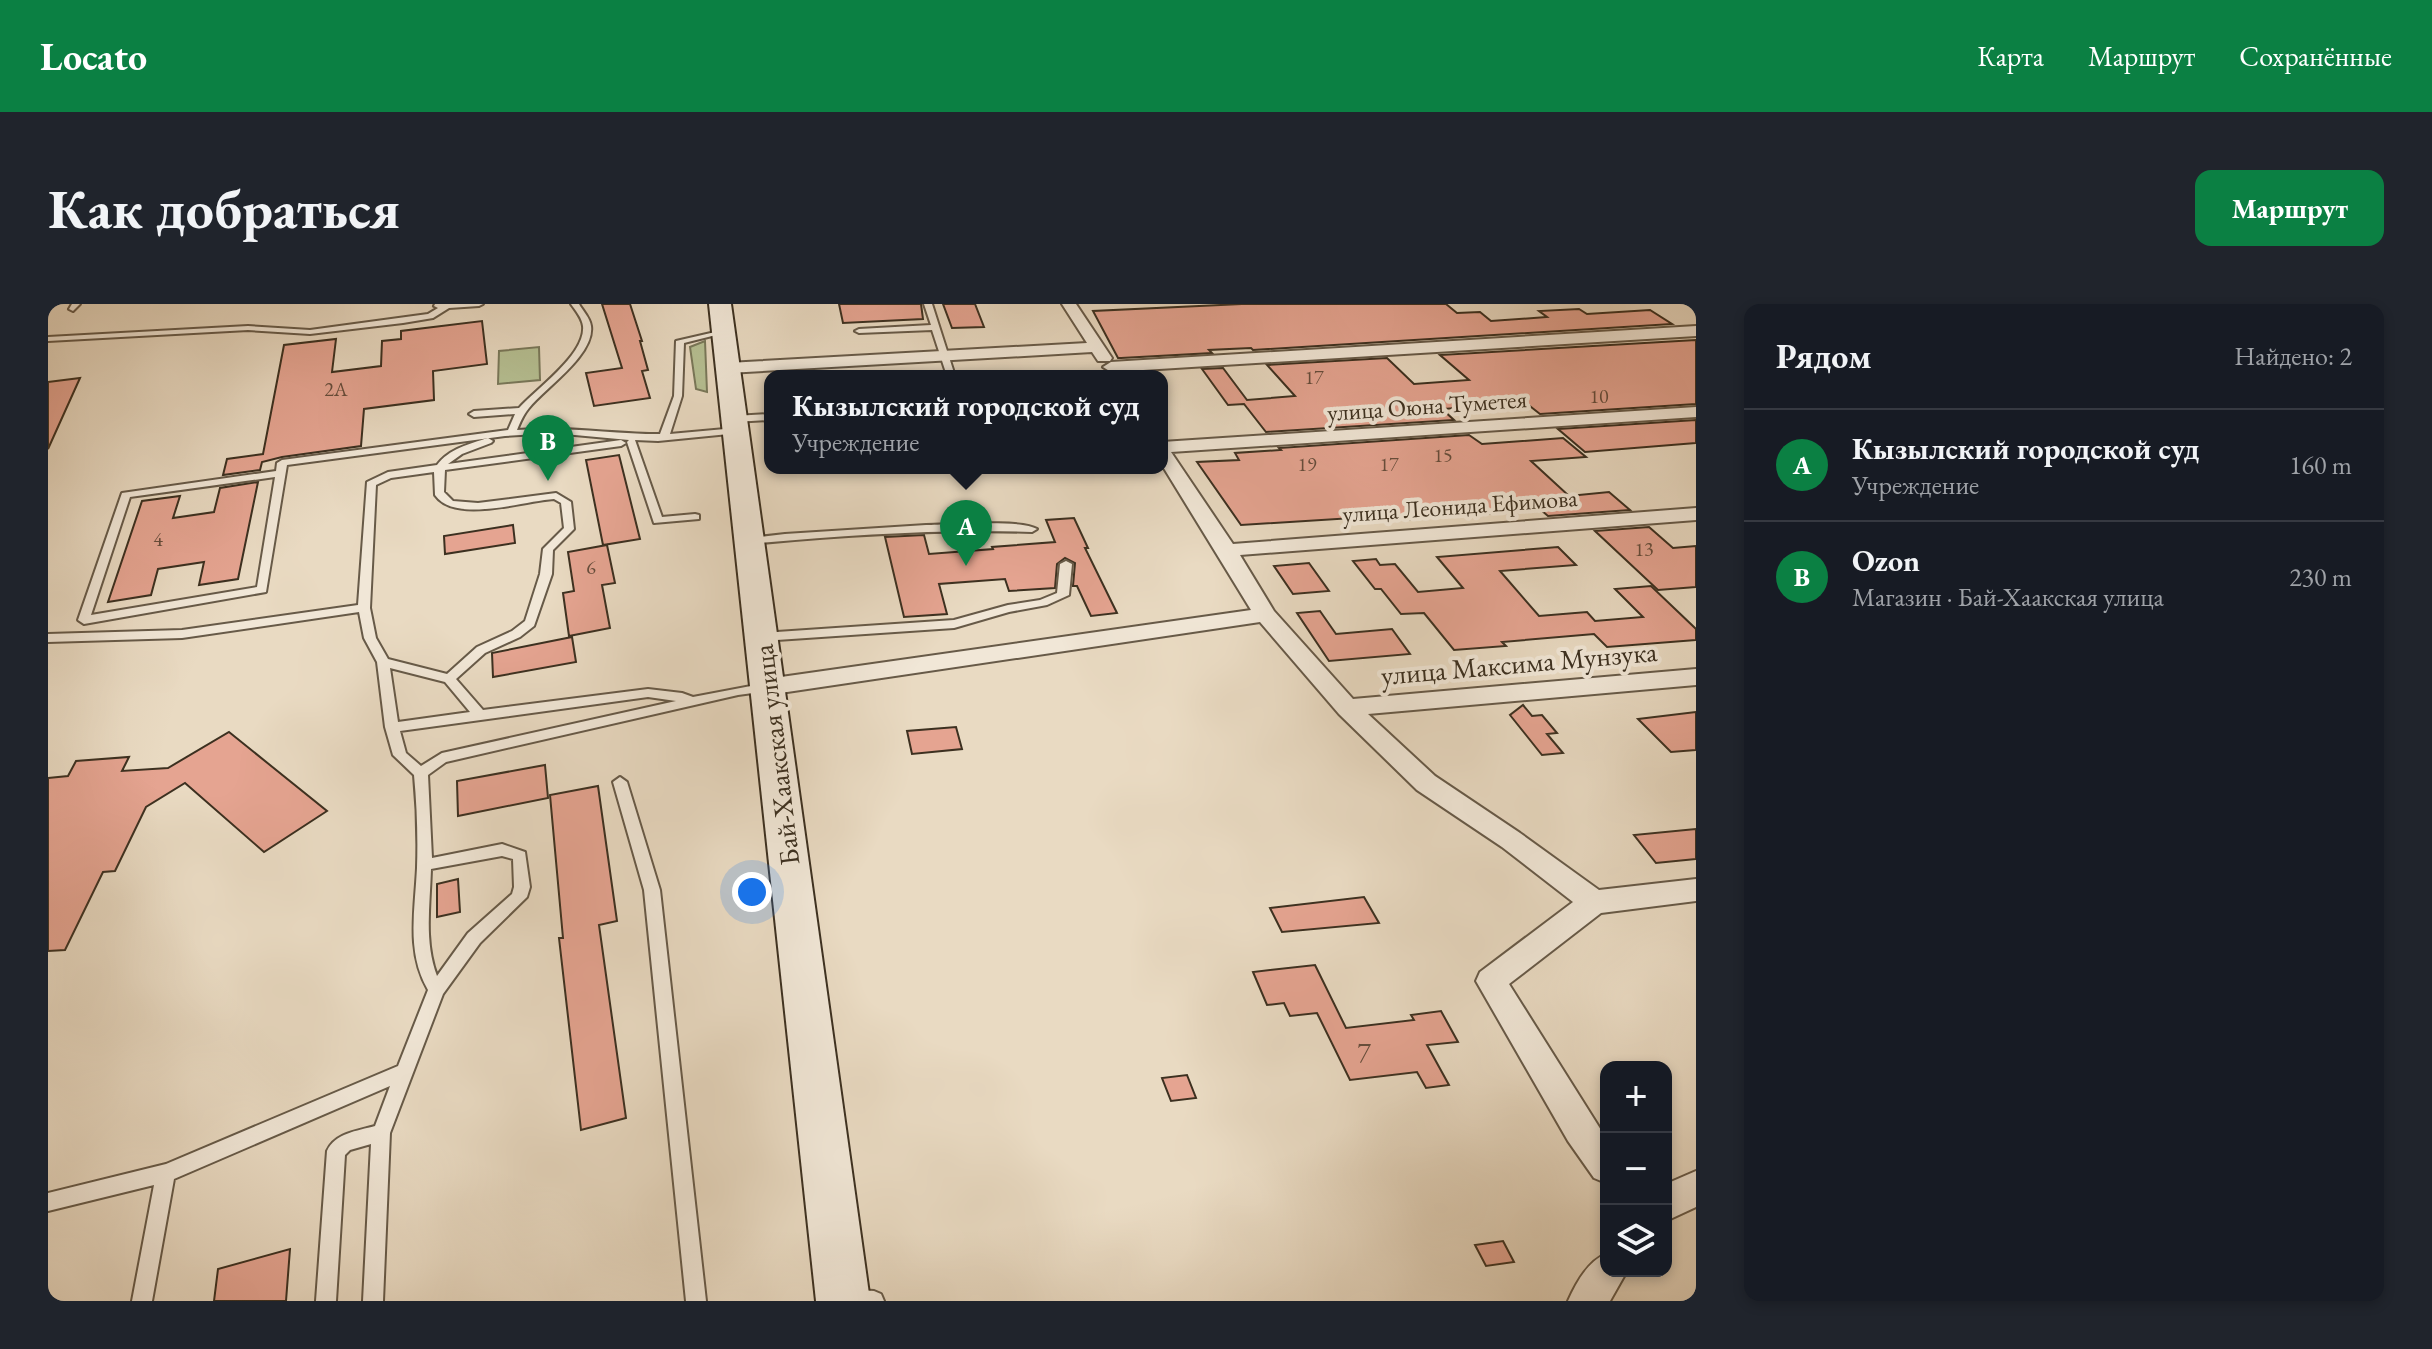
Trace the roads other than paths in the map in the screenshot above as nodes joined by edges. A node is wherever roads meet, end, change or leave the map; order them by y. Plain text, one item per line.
1 (434, 304) edge
2 (479, 304) edge
3 (575, 304) edge
4 (928, 304) edge
5 (1069, 304) edge
6 (446, 307) junction
7 (935, 327) junction
8 (859, 331) dead end
9 (1696, 331) edge
10 (724, 334) edge
11 (48, 339) edge
12 (1097, 347) junction
13 (944, 356) junction
14 (949, 370) edge
15 (1112, 370) edge
16 (1128, 370) edge
17 (522, 411) junction
18 (1696, 412) edge
19 (474, 414) dead end
20 (747, 422) edge
21 (512, 432) junction
22 (664, 437) junction
23 (632, 442) junction
24 (1168, 449) edge
25 (1168, 458) edge
26 (439, 468) junction
27 (280, 473) junction
28 (1696, 514) edge
29 (695, 517) dead end
30 (1032, 529) dead end
31 (750, 541) junction
32 (1227, 550) junction
33 (1066, 564) dead end
34 (364, 608) junction
35 (1265, 615) junction
36 (84, 620) junction
37 (77, 634) junction
38 (761, 637) junction
39 (48, 638) edge
40 (383, 662) junction
41 (1696, 677) edge
42 (449, 679) junction
43 (767, 687) junction
44 (692, 703) junction
45 (1347, 708) junction
46 (480, 715) junction
47 (392, 727) junction
48 (421, 773) junction
49 (620, 782) dead end
50 (424, 865) junction
51 (1696, 890) edge
52 (1594, 902) junction
53 (436, 990) junction
54 (404, 1072) junction
55 (381, 1133) junction
56 (1600, 1158) edge
57 (166, 1173) junction
58 (1696, 1188) edge
59 (1672, 1200) edge
60 (48, 1202) edge
61 (1605, 1277) edge
62 (848, 1300) edge
63 (142, 1301) edge
64 (326, 1301) edge
65 (373, 1301) edge
66 (696, 1301) edge
67 (1587, 1301) edge

1 - 6 lane
2 - 6 lane
3 - 17 lane
4 - 7 lane
5 - 12 street
6 - 11 lane
7 - 8 lane
7 - 13 lane
9 - 16 street
10 - 13 street
10 - 20 main road, Бай-Хаакская улица
10 - 22 lane
12 - 13 street
12 - 15 street
13 - 14 lane
17 - 19 lane
17 - 21 lane
18 - 24 street, улица Оюна Туметея
20 - 22 lane
20 - 31 main road, Бай-Хаакская улица
21 - 22 lane
21 - 26 lane
21 - 27 lane
22 - 23 lane
23 - 26 lane
23 - 29 lane
25 - 32 street
26 - 34 lane
26 - 42 lane
27 - 36 lane
27 - 36 lane
28 - 32 street, улица Леонида Ефимова
30 - 31 lane
31 - 38 main road, Бай-Хаакская улица
32 - 35 street
33 - 38 lane
34 - 37 lane
34 - 40 lane
35 - 43 street
35 - 45 street
36 - 37 lane
37 - 39 lane
38 - 43 main road, Бай-Хаакская улица
40 - 42 lane
40 - 47 lane
41 - 45 street, улица Максима Мунзука
42 - 46 lane
43 - 44 lane
43 - 62 main road, Бай-Хаакская улица
44 - 46 lane
44 - 48 lane
45 - 52 street
46 - 47 lane
47 - 48 lane
48 - 50 lane
49 - 66 lane
50 - 53 lane
50 - 53 lane
51 - 52 street
52 - 56 street
53 - 54 lane
54 - 55 lane
54 - 57 lane
55 - 64 lane
55 - 65 lane
57 - 60 lane
57 - 63 lane
58 - 59 street
61 - 67 street

